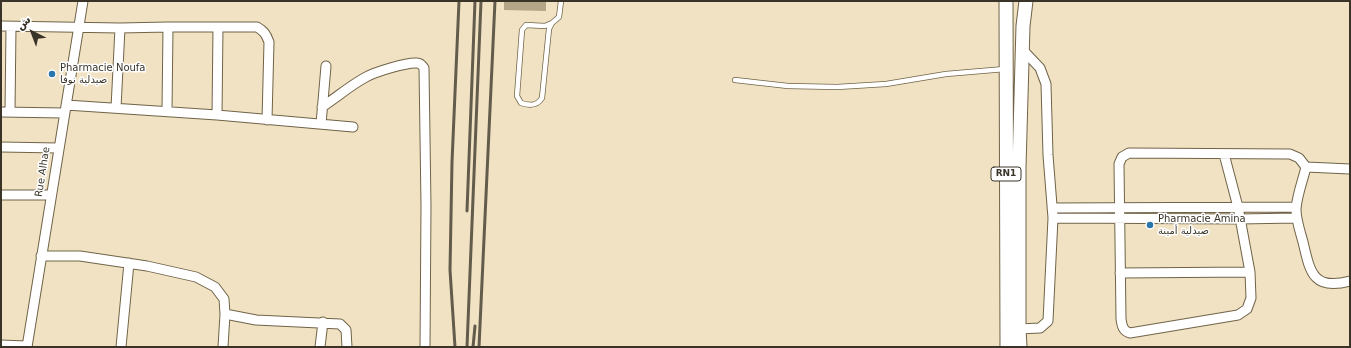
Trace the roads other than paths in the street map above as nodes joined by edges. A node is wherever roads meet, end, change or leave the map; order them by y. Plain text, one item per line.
1 (83, 1) edge
2 (560, 1) edge
3 (1006, 1) edge
4 (1026, 1) edge
5 (552, 23) junction
6 (1, 26) edge
7 (11, 26) junction
8 (168, 27) junction
9 (218, 27) junction
10 (78, 28) junction
11 (120, 28) junction
12 (1022, 50) junction
13 (326, 66) dead end
14 (1006, 69) junction
15 (735, 80) dead end
16 (322, 107) junction
17 (116, 108) junction
18 (65, 109) junction
19 (167, 111) junction
20 (6, 112) edge
21 (217, 115) junction
22 (267, 120) junction
23 (321, 124) junction
24 (353, 127) dead end
25 (1, 147) edge
26 (58, 148) junction
27 (1224, 154) junction
28 (1306, 167) junction
29 (1350, 169) edge
30 (1, 195) edge
31 (51, 195) junction
32 (1120, 207) junction
33 (1238, 207) junction
34 (1296, 207) junction
35 (1052, 208) junction
36 (1053, 218) junction
37 (1120, 218) junction
38 (1296, 218) junction
39 (1239, 219) junction
40 (41, 256) junction
41 (128, 263) junction
42 (1250, 272) junction
43 (1120, 273) junction
44 (1350, 282) edge
45 (225, 314) junction
46 (323, 322) junction
47 (1019, 329) junction
48 (1, 345) edge
49 (27, 346) edge
50 (121, 347) edge
51 (223, 347) edge
52 (320, 347) edge
53 (347, 347) edge
54 (425, 347) edge
55 (1007, 347) edge
56 (1020, 347) edge

1 - 10 street, Rue Alhae
2 - 5 lane
3 - 14 main road, RN1
4 - 12 main road, RN1
5 - 5 lane
6 - 7 street
7 - 10 street
7 - 20 street
8 - 9 street
8 - 11 street
8 - 19 street
9 - 21 street
9 - 22 street
10 - 11 street
10 - 18 street, Rue Alhae
11 - 17 street
12 - 35 street
12 - 47 main road, RN1
13 - 16 street
14 - 15 lane
14 - 55 main road, RN1
16 - 23 street
16 - 54 street
17 - 18 street
17 - 19 street
18 - 20 street
18 - 26 street, Rue Alhae
19 - 21 street
21 - 22 street
22 - 23 street
23 - 24 street
25 - 26 street
26 - 31 street, Rue Alhae
27 - 28 street
27 - 32 street
27 - 33 street
28 - 29 street
28 - 34 street
30 - 31 street
31 - 40 street, Rue Alhae
32 - 33 street
32 - 35 street
32 - 37 street
33 - 34 street
33 - 39 street
34 - 38 street
35 - 36 street
36 - 37 street
36 - 47 street
37 - 39 street
37 - 43 street
38 - 39 street
38 - 44 street
39 - 42 street
40 - 41 street
40 - 49 street, Rue Alhae
41 - 45 street
41 - 50 street
42 - 43 street
42 - 43 street
45 - 46 street
45 - 51 street
46 - 52 street
46 - 53 street
47 - 56 main road, RN1
48 - 49 street

